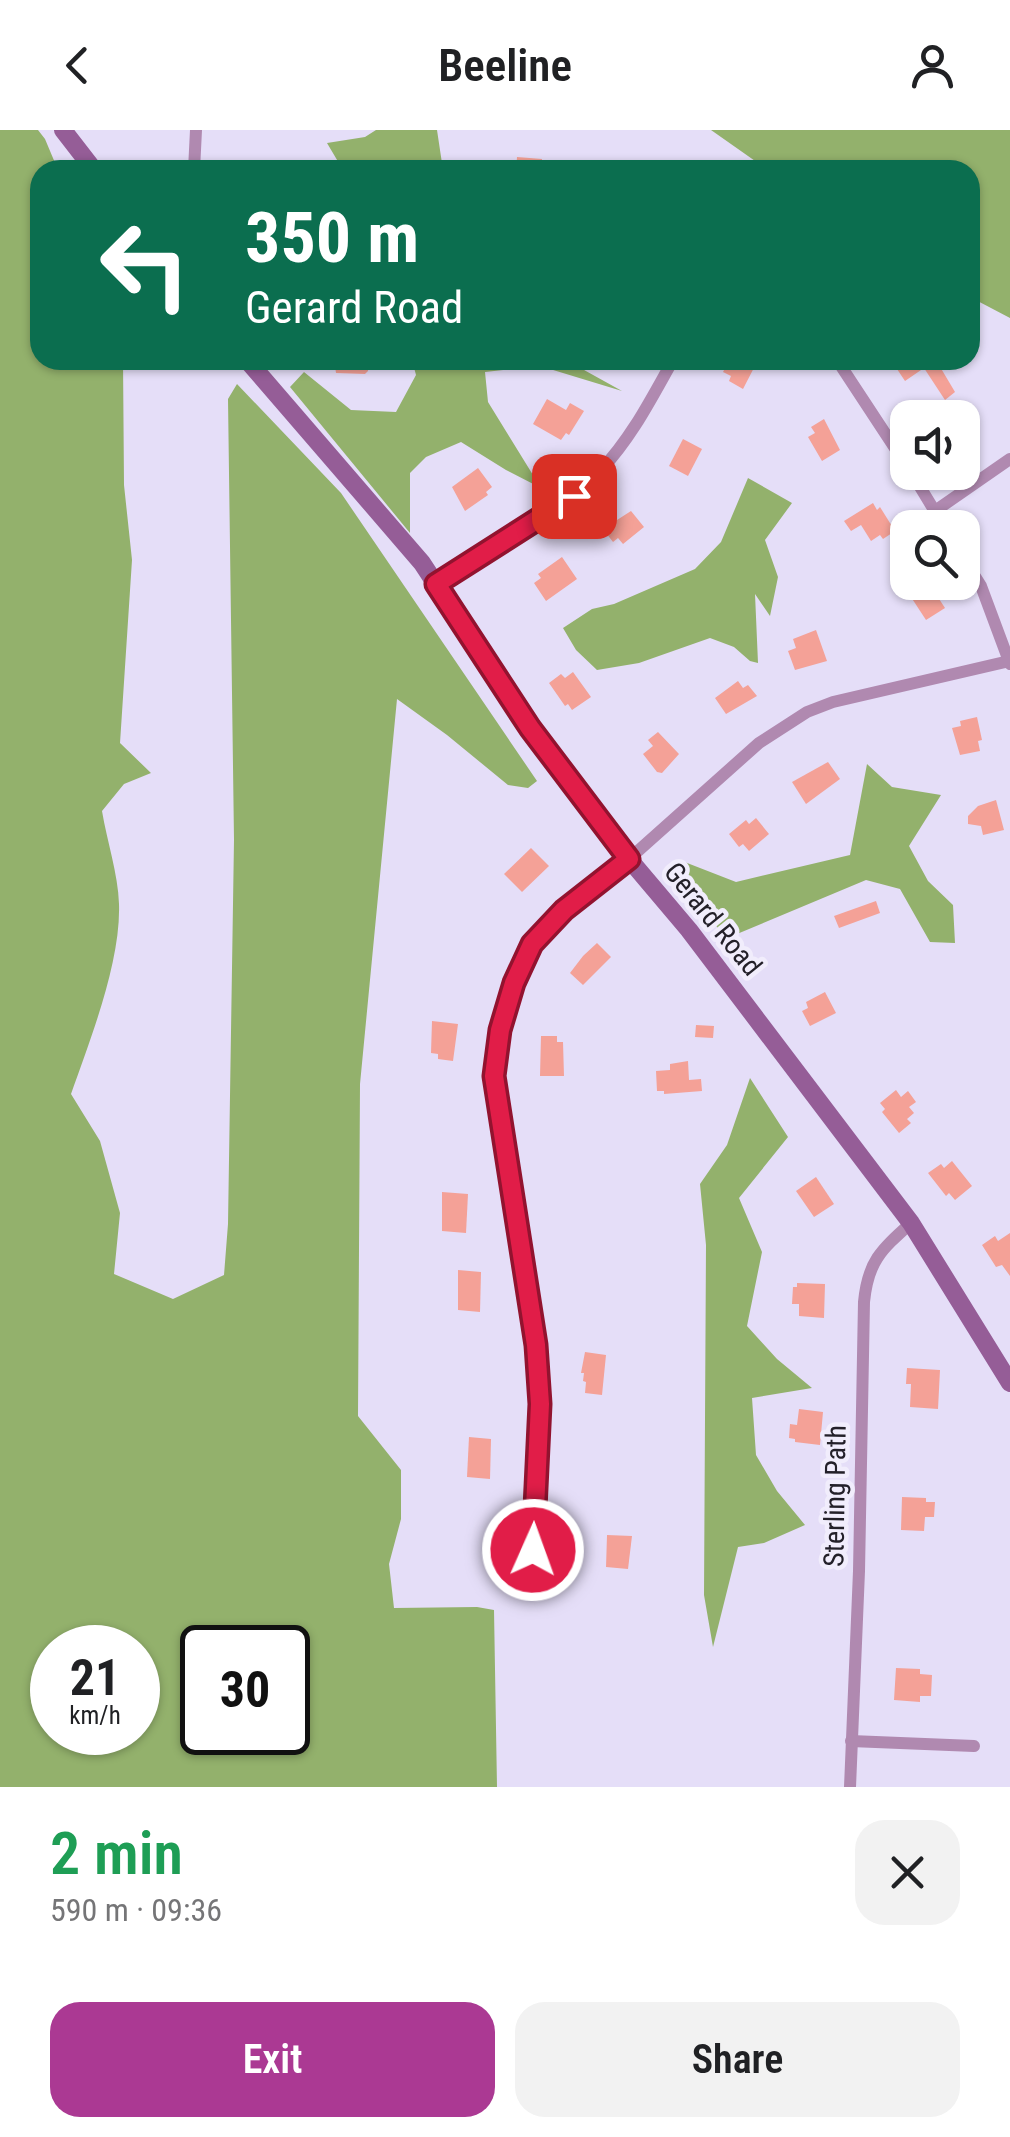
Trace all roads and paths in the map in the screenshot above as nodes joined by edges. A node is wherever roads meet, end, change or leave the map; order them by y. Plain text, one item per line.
1 (64, 130) edge
2 (196, 130) edge
3 (86, 160) edge
4 (194, 160) edge
5 (256, 370) edge
6 (667, 370) edge
7 (844, 370) edge
8 (890, 441) edge
9 (1010, 458) edge
10 (936, 510) edge
11 (436, 584) junction
12 (980, 584) edge
13 (1010, 662) edge
14 (629, 859) junction
15 (910, 1223) junction
16 (1010, 1382) edge
17 (544, 1566) dead end
18 (851, 1741) junction
19 (974, 1746) dead end
20 (850, 1787) edge

1 - 3 street
2 - 4 street
5 - 11 street, Gerard Road
6 - 11 street
7 - 8 street
9 - 10 street
11 - 14 street, Gerard Road
12 - 13 street
13 - 14 street
14 - 15 street, Gerard Road
14 - 17 street
15 - 16 street, Gerard Road
15 - 18 street, Sterling Path
18 - 19 street
18 - 20 street, Sterling Path

